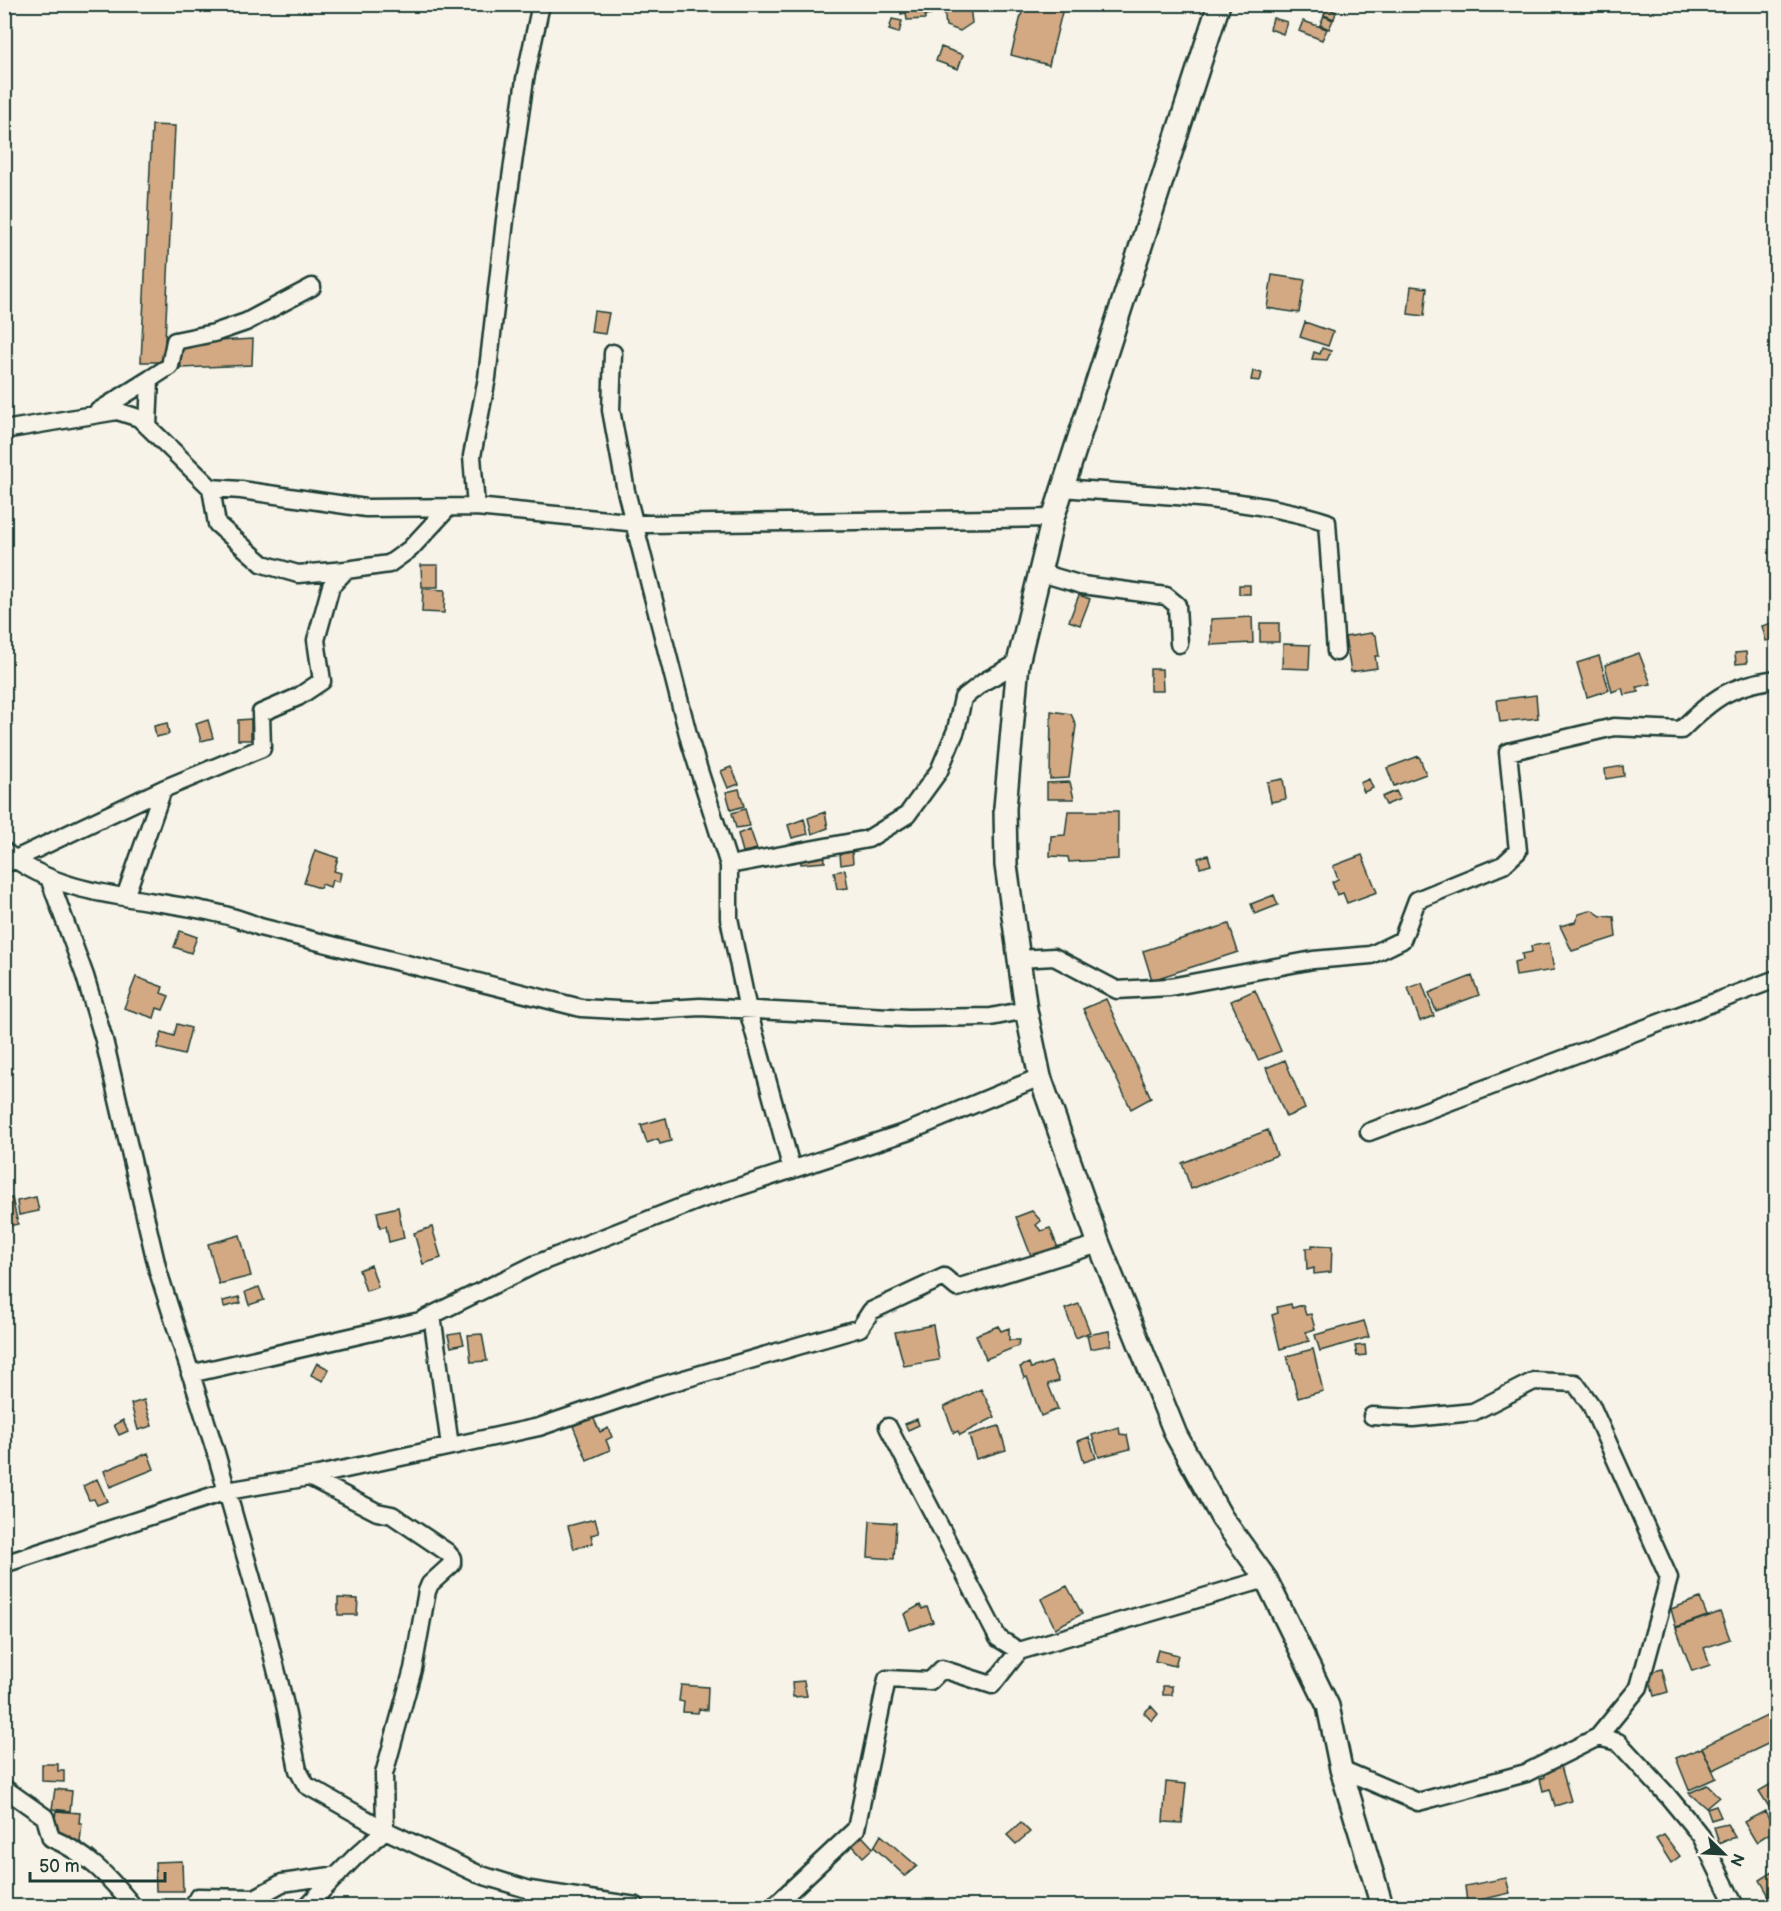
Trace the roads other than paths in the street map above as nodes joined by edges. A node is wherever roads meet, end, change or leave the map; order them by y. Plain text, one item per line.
1 (541, 4) edge
2 (1219, 4) edge
3 (312, 287) dead end
4 (613, 352) dead end
5 (150, 379) junction
6 (92, 415) junction
7 (148, 427) junction
8 (4, 430) edge
9 (211, 488) junction
10 (1062, 488) junction
11 (476, 507) junction
12 (448, 508) junction
13 (1053, 518) junction
14 (634, 522) junction
15 (346, 570) junction
16 (1041, 573) junction
17 (1179, 644) dead end
18 (1336, 652) dead end
19 (1018, 663) junction
20 (1776, 679) edge
21 (163, 789) junction
22 (8, 858) edge
23 (729, 865) junction
24 (49, 878) junction
25 (125, 897) junction
26 (1019, 959) junction
27 (1776, 979) edge
28 (748, 1010) junction
29 (1026, 1010) junction
30 (1040, 1077) junction
31 (1370, 1132) dead end
32 (792, 1170) junction
33 (1099, 1244) junction
34 (432, 1315) junction
35 (190, 1374) junction
36 (1372, 1416) dead end
37 (888, 1426) dead end
38 (450, 1446) junction
39 (309, 1477) junction
40 (227, 1491) junction
41 (4, 1564) edge
42 (1266, 1579) junction
43 (1020, 1651) junction
44 (1598, 1737) junction
45 (1341, 1769) junction
46 (4, 1788) edge
47 (385, 1830) junction
48 (338, 1875) junction
49 (530, 1890) junction
50 (133, 1906) edge
51 (193, 1906) edge
52 (307, 1906) edge
53 (538, 1906) edge
54 (636, 1906) edge
55 (774, 1906) edge
56 (1382, 1906) edge
57 (1735, 1906) edge

1 - 11 street
2 - 10 street
3 - 5 street
4 - 14 street
5 - 6 street
5 - 7 street
6 - 7 street
6 - 8 street
7 - 9 street
9 - 12 street
9 - 15 street
10 - 13 street
10 - 18 street
11 - 12 street
11 - 14 street
12 - 15 street
13 - 14 street
13 - 16 street
14 - 23 street
15 - 21 street
16 - 17 street
16 - 19 street
19 - 23 street
19 - 26 street
20 - 26 street
21 - 22 street
21 - 25 street
22 - 24 street
23 - 28 street
24 - 25 street
24 - 35 street
25 - 28 street
26 - 29 street
27 - 31 street
28 - 29 street
28 - 32 street
29 - 30 street
30 - 32 street
30 - 33 street
32 - 34 street
33 - 38 street
33 - 42 street
34 - 35 street
34 - 38 street
35 - 40 street
36 - 44 street
37 - 43 street
38 - 39 street
39 - 40 street
39 - 47 street
40 - 41 street
40 - 47 street
42 - 43 street
42 - 45 street
43 - 55 street
44 - 45 street
44 - 57 street
45 - 56 street
46 - 50 street
47 - 48 street
47 - 49 street
48 - 51 street
48 - 52 street
49 - 53 street
49 - 54 street

